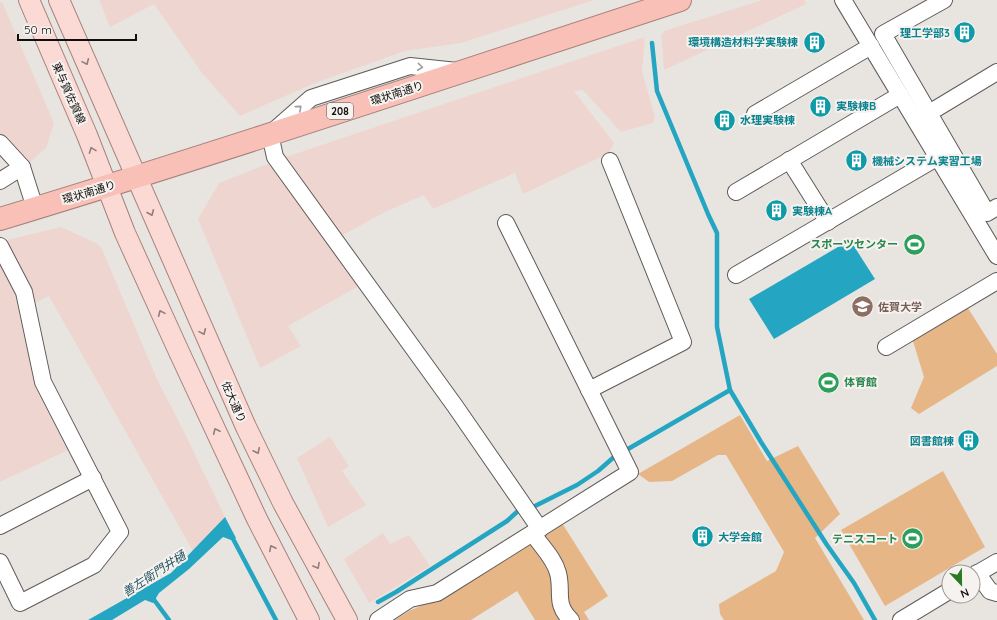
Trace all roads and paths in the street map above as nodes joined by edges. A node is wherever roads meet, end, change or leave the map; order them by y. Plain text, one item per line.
1 (29, 0) edge
2 (59, 0) edge
3 (680, 0) edge
4 (843, 0) edge
5 (944, 0) edge
6 (871, 46) junction
7 (997, 72) edge
8 (900, 95) junction
9 (929, 113) junction
10 (755, 114) dead end
11 (270, 134) junction
12 (0, 143) edge
13 (938, 158) junction
14 (789, 160) junction
15 (610, 161) dead end
16 (22, 167) junction
17 (136, 177) junction
18 (0, 181) edge
19 (106, 186) junction
20 (736, 192) dead end
21 (35, 208) junction
22 (992, 210) edge
23 (0, 219) edge
24 (828, 222) junction
25 (506, 223) dead end
26 (0, 246) edge
27 (997, 256) edge
28 (736, 275) dead end
29 (997, 281) edge
30 (886, 347) dead end
31 (589, 390) junction
32 (93, 478) junction
33 (0, 526) edge
34 (536, 532) junction
35 (0, 562) edge
36 (997, 562) edge
37 (981, 571) edge
38 (981, 581) edge
39 (997, 593) edge
40 (941, 596) edge
41 (309, 620) edge
42 (347, 620) edge
43 (378, 620) edge
44 (571, 620) edge
45 (901, 620) edge

19 -> 1 main road, 東与賀佐賀線
2 -> 17 main road
3 - 11 highway, 環状南通り / 208
4 - 6 street
5 - 9 street
6 - 8 street
6 - 10 street
7 - 9 street
8 - 13 street
8 - 14 street
9 - 22 street
11 - 17 highway, 環状南通り / 208
11 - 34 street
12 - 16 street
13 - 24 street
13 - 27 street
14 - 20 street
14 - 24 street
15 - 31 street
16 - 18 street
16 - 21 street
17 - 19 highway, 環状南通り / 208
17 -> 42 main road, 佐大通り
19 - 21 highway, 環状南通り / 208
41 -> 19 main road
21 - 23 highway, 環状南通り / 208
24 - 28 street
25 - 31 street
26 - 32 street
29 - 30 street
31 - 34 street
32 - 33 street
32 - 35 street
34 - 43 street
34 - 44 street
36 - 37 street
38 - 39 street
40 - 45 street

